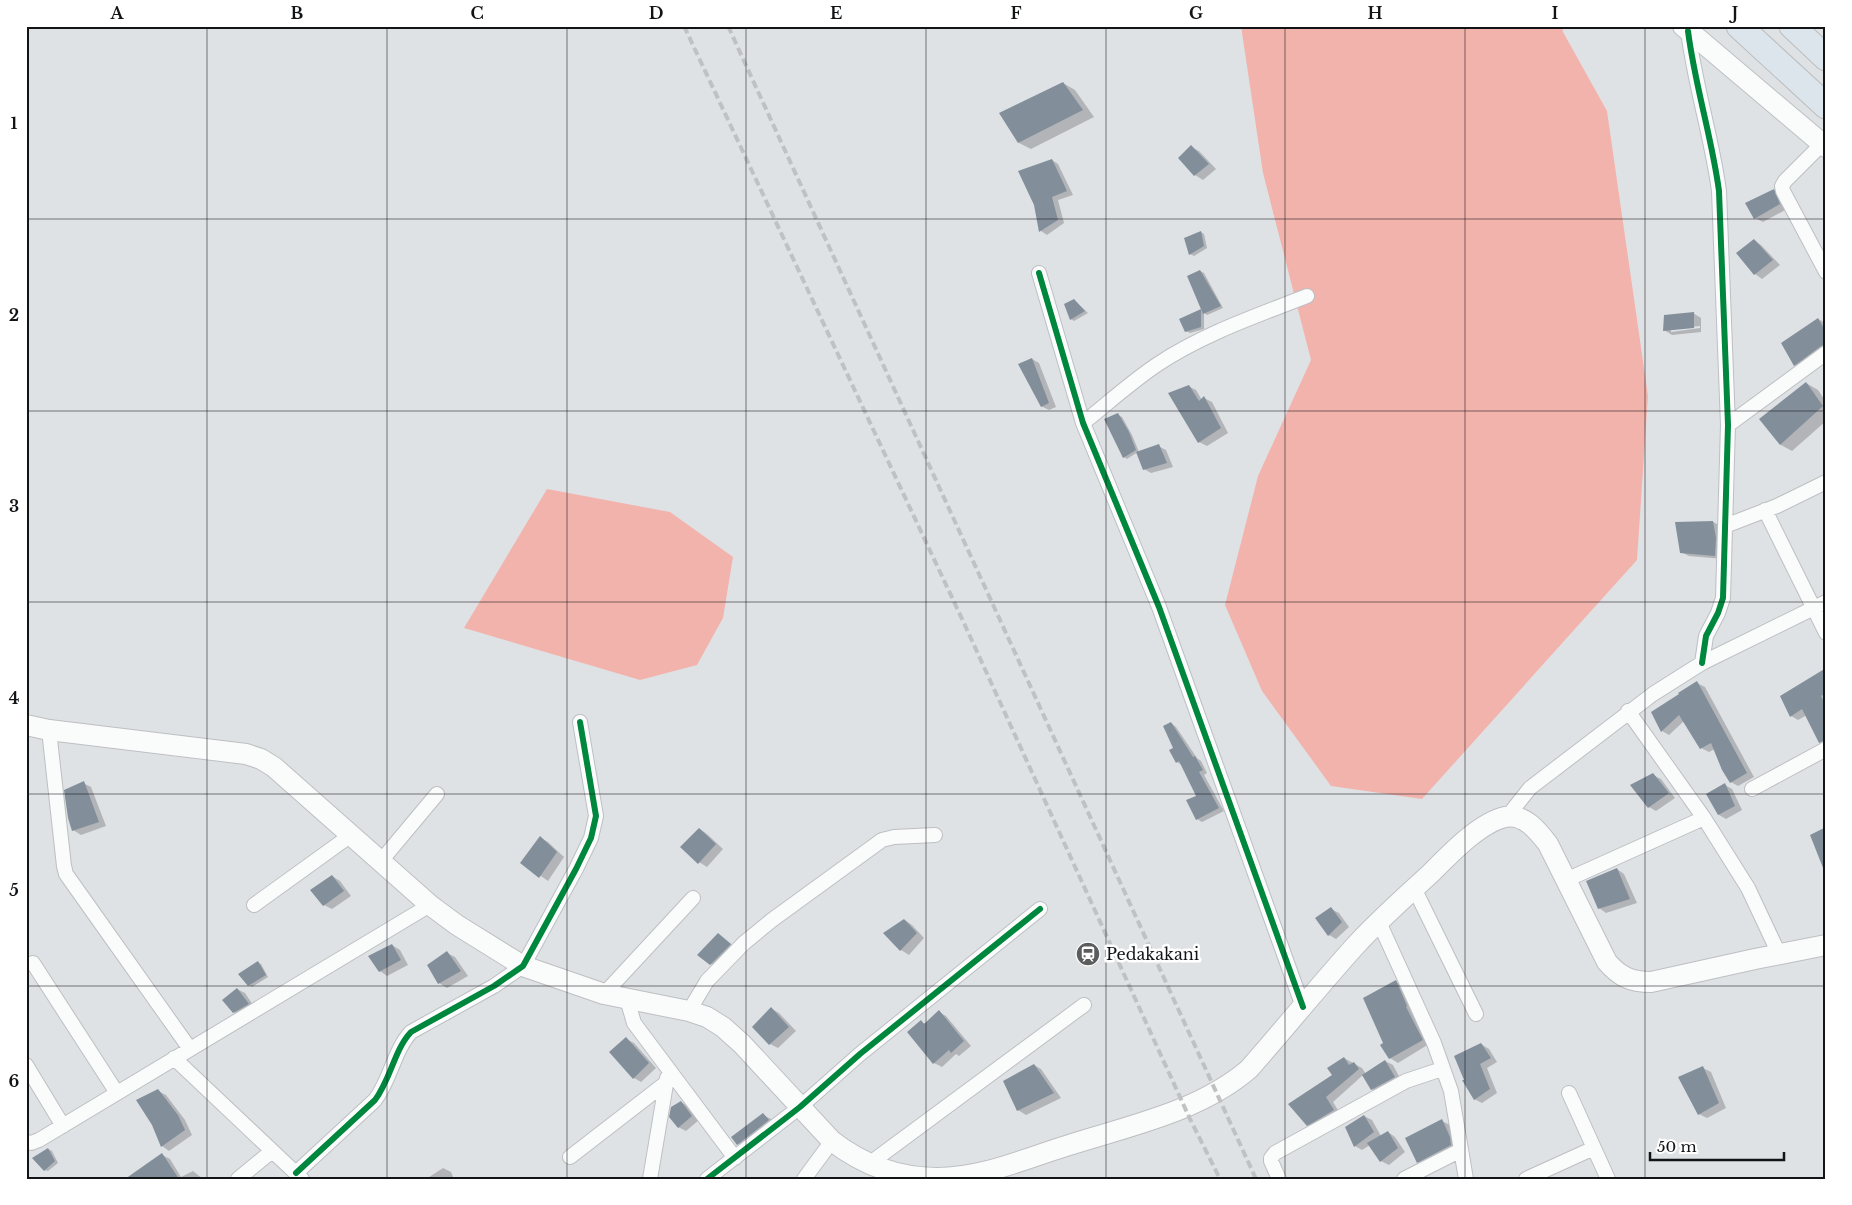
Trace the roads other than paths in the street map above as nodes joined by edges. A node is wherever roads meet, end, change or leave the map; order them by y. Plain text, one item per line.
1 (1740, 26) edge
2 (1792, 26) edge
3 (1685, 29) edge
4 (1826, 58) edge
5 (1826, 106) edge
6 (1824, 145) edge
7 (1039, 272) dead end
8 (1826, 272) edge
9 (1307, 296) dead end
10 (1826, 353) edge
11 (1082, 423) junction
12 (1728, 425) junction
13 (1826, 482) edge
14 (1764, 510) junction
15 (1724, 526) junction
16 (1820, 606) edge
17 (1826, 633) edge
18 (1702, 663) junction
19 (1628, 711) junction
20 (580, 722) dead end
21 (26, 725) edge
22 (49, 730) junction
23 (1826, 749) edge
24 (1752, 789) dead end
25 (437, 794) dead end
26 (1507, 817) junction
27 (1704, 818) junction
28 (351, 835) junction
29 (935, 835) dead end
30 (381, 861) junction
31 (1566, 880) junction
32 (1414, 888) junction
33 (692, 898) dead end
34 (254, 905) dead end
35 (430, 905) junction
36 (1040, 909) dead end
37 (1379, 922) junction
38 (1826, 945) edge
39 (1779, 954) junction
40 (33, 963) dead end
41 (522, 966) junction
42 (604, 994) junction
43 (627, 999) junction
44 (1084, 1004) dead end
45 (1303, 1007) junction
46 (689, 1012) junction
47 (1476, 1014) dead end
48 (190, 1049) junction
49 (174, 1058) junction
50 (26, 1065) edge
51 (1442, 1069) junction
52 (668, 1075) junction
53 (117, 1093) junction
54 (1569, 1093) dead end
55 (800, 1107) junction
56 (63, 1126) junction
57 (832, 1141) junction
58 (26, 1142) edge
59 (1594, 1148) junction
60 (1461, 1150) junction
61 (272, 1152) junction
62 (570, 1157) dead end
63 (734, 1158) junction
64 (869, 1164) junction
65 (299, 1176) edge
66 (977, 1176) edge
67 (238, 1179) edge
68 (650, 1179) edge
69 (707, 1179) edge
70 (804, 1179) edge
71 (1279, 1179) edge
72 (1404, 1179) edge
73 (1466, 1179) edge
74 (1526, 1179) edge
75 (1608, 1179) edge

1 - 5 highway
2 - 4 highway
3 - 6 main road
3 - 12 street
6 - 8 street
7 - 11 street
9 - 11 street
10 - 12 street
11 - 45 street
12 - 15 street
13 - 14 street
14 - 15 street
14 - 16 street
15 - 18 street
16 - 17 street
16 - 18 street
18 - 19 street
19 - 26 street
19 - 27 street
20 - 41 street
21 - 22 main road
22 - 28 main road
22 - 48 street
23 - 24 street
25 - 30 street
26 - 31 main road
26 - 32 main road
27 - 31 street
27 - 39 street
28 - 30 main road
28 - 34 street
29 - 46 street
30 - 35 main road
31 - 39 main road
32 - 37 main road
32 - 47 street
33 - 42 street
35 - 41 main road
35 - 48 street
36 - 55 street
37 - 45 main road
37 - 51 street
38 - 39 main road
40 - 53 street
41 - 42 main road
41 - 65 street
42 - 43 main road
43 - 46 main road
43 - 52 street
44 - 64 street
45 - 66 main road
46 - 55 main road
48 - 49 street
49 - 53 street
49 - 61 street
50 - 56 street
51 - 60 street
51 - 71 street
52 - 62 street
52 - 63 street
52 - 68 street
53 - 56 street
54 - 59 street
55 - 57 main road
55 - 63 street
56 - 58 street
57 - 64 main road
57 - 70 street
59 - 74 street
59 - 75 street
60 - 72 street
60 - 73 street
61 - 65 street
61 - 67 street
63 - 69 street
64 - 66 main road

